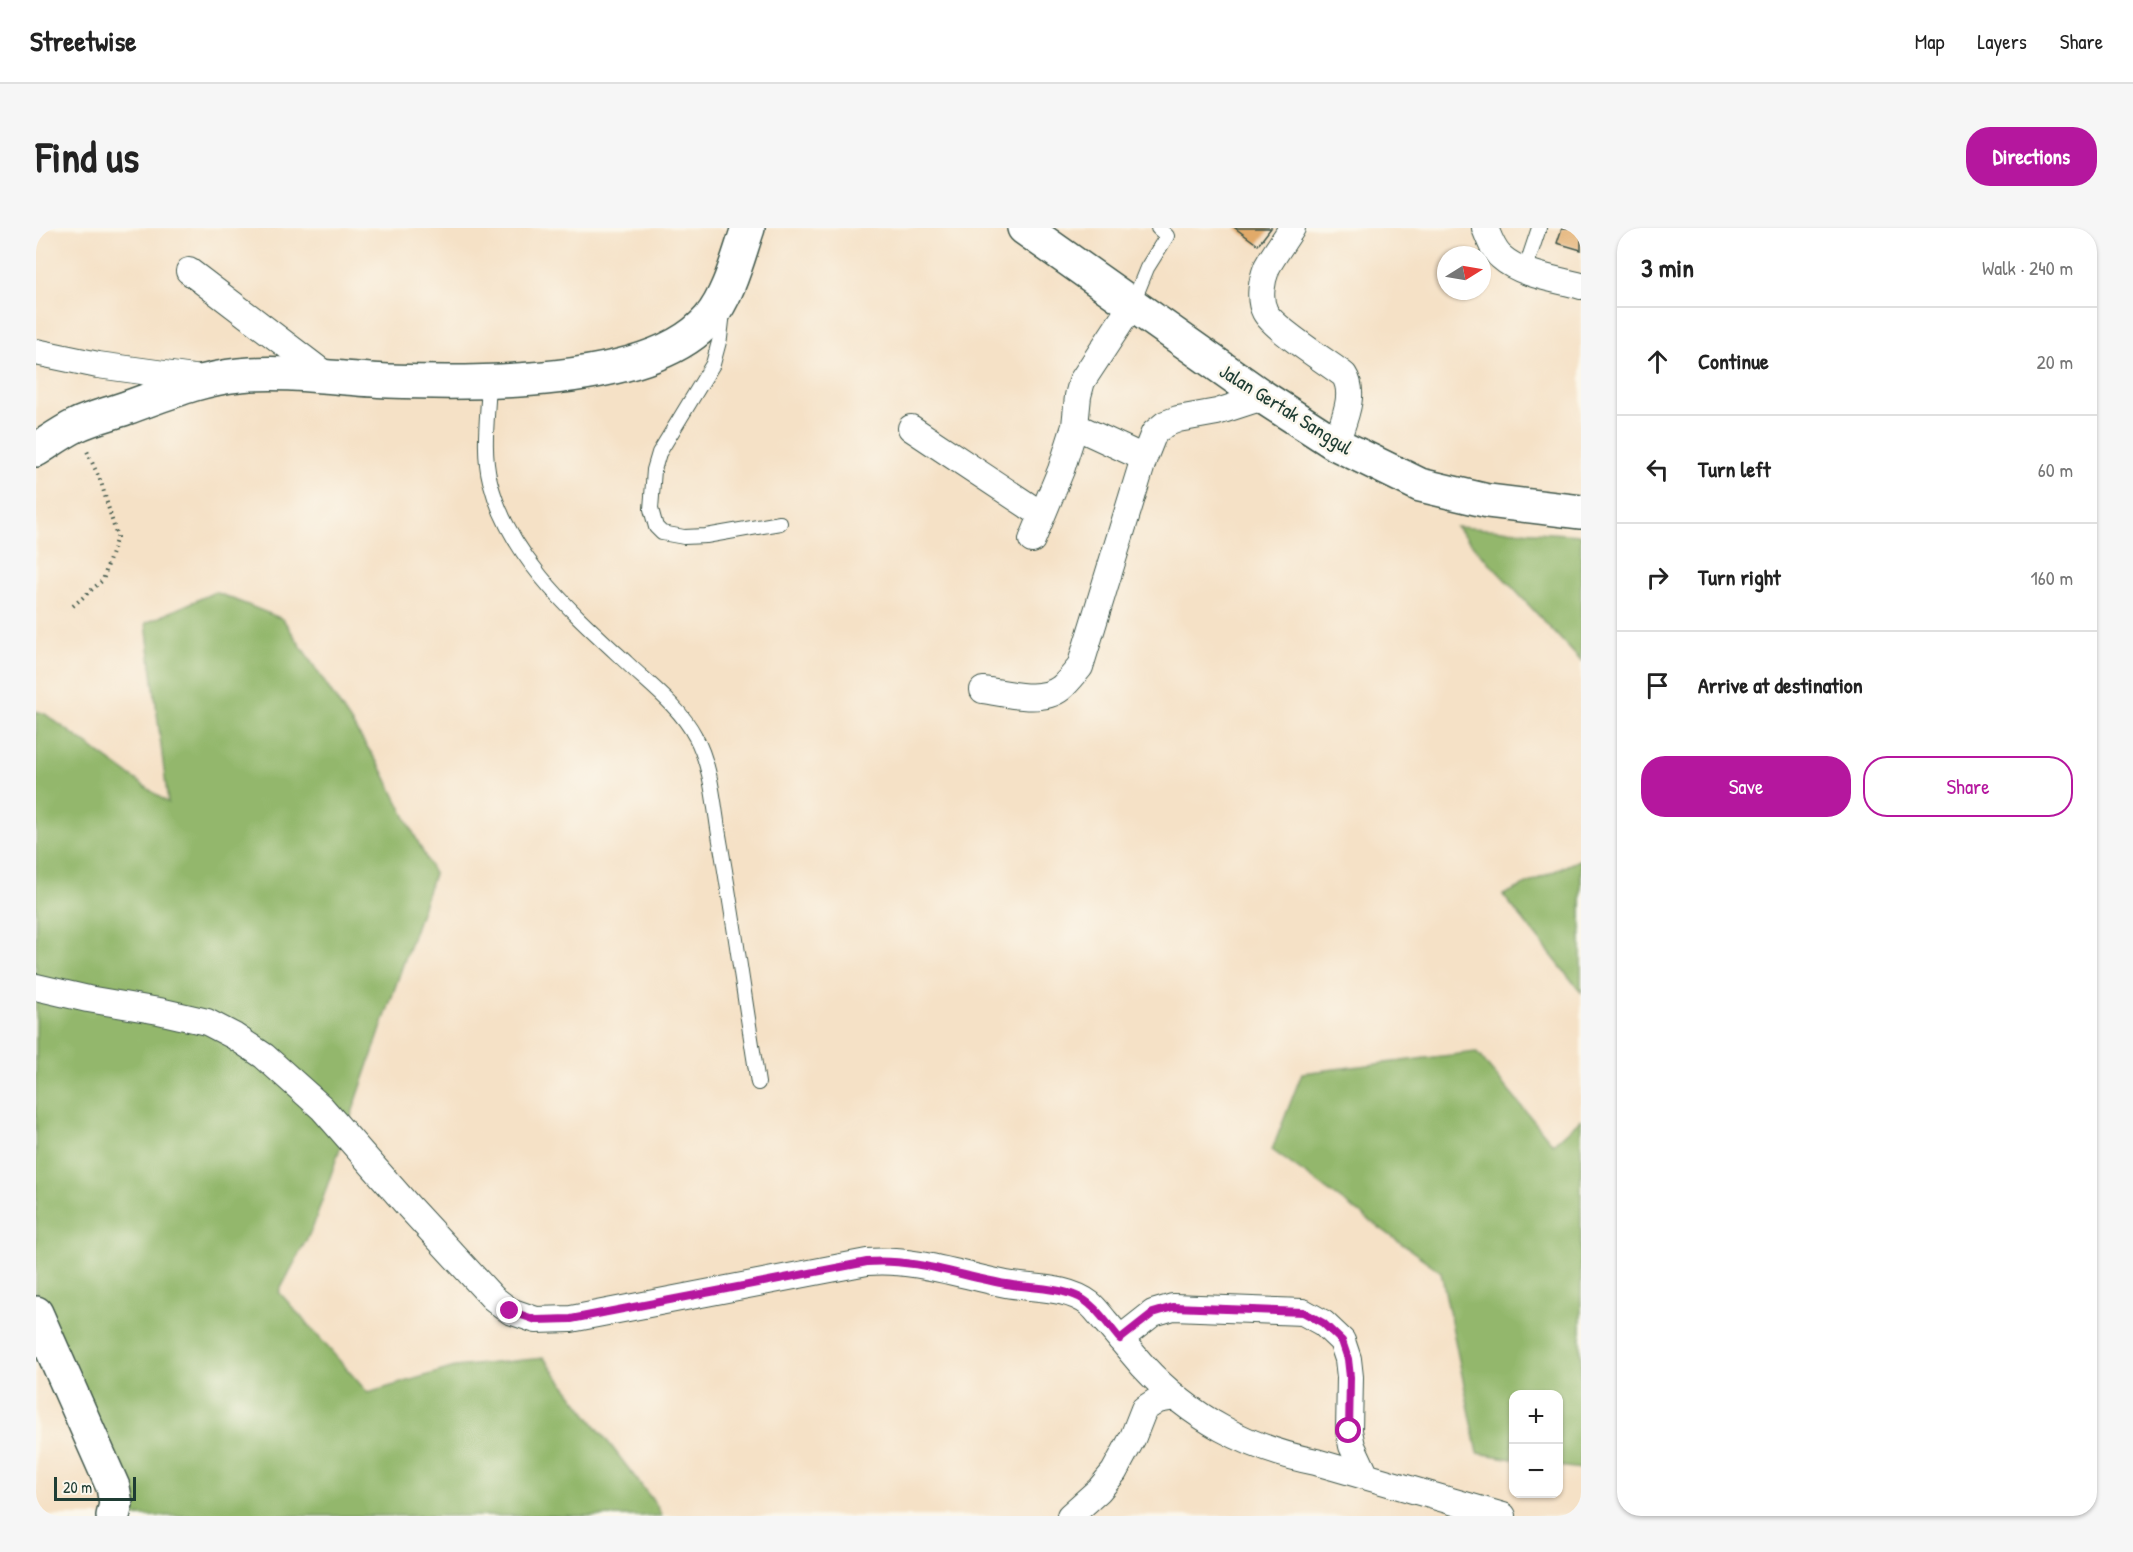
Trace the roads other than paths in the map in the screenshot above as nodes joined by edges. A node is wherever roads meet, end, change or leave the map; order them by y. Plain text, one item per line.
1 (747, 228) edge
2 (1024, 228) edge
3 (1292, 228) edge
4 (1485, 228) edge
5 (1539, 228) edge
6 (1166, 231) edge
7 (1525, 270) junction
8 (189, 271) dead end
9 (1581, 286) edge
10 (725, 292) junction
11 (1132, 305) junction
12 (36, 352) edge
13 (327, 376) junction
14 (205, 380) junction
15 (489, 381) junction
16 (1263, 397) junction
17 (75, 426) junction
18 (1075, 426) junction
19 (911, 428) dead end
20 (36, 431) edge
21 (1336, 444) junction
22 (36, 450) edge
23 (1144, 458) junction
24 (1581, 512) edge
25 (1042, 515) junction
26 (780, 523) dead end
27 (1032, 540) dead end
28 (983, 690) dead end
29 (36, 987) edge
30 (758, 1083) dead end
31 (36, 1313) edge
32 (1120, 1339) junction
33 (1175, 1397) junction
34 (1366, 1476) junction
35 (113, 1516) edge
36 (1070, 1516) edge
37 (1503, 1516) edge

1 - 10 street
2 - 11 street, Jalan Gertak Sanggul
3 - 21 street
4 - 7 street
5 - 7 lane
6 - 11 lane
7 - 9 street
8 - 13 street
10 - 15 street
10 - 26 lane
11 - 16 street, Jalan Gertak Sanggul
11 - 18 street
12 - 14 street
13 - 14 street
13 - 15 street
14 - 17 street
15 - 30 lane
16 - 21 street, Jalan Gertak Sanggul
16 - 23 street
17 - 20 lane
17 - 22 street
18 - 23 street
18 - 25 street
19 - 25 street
21 - 24 street, Jalan Gertak Sanggul
23 - 28 street
25 - 27 street
29 - 32 street
31 - 35 street
32 - 33 street
32 - 34 street
33 - 34 street
33 - 36 street
34 - 37 street

